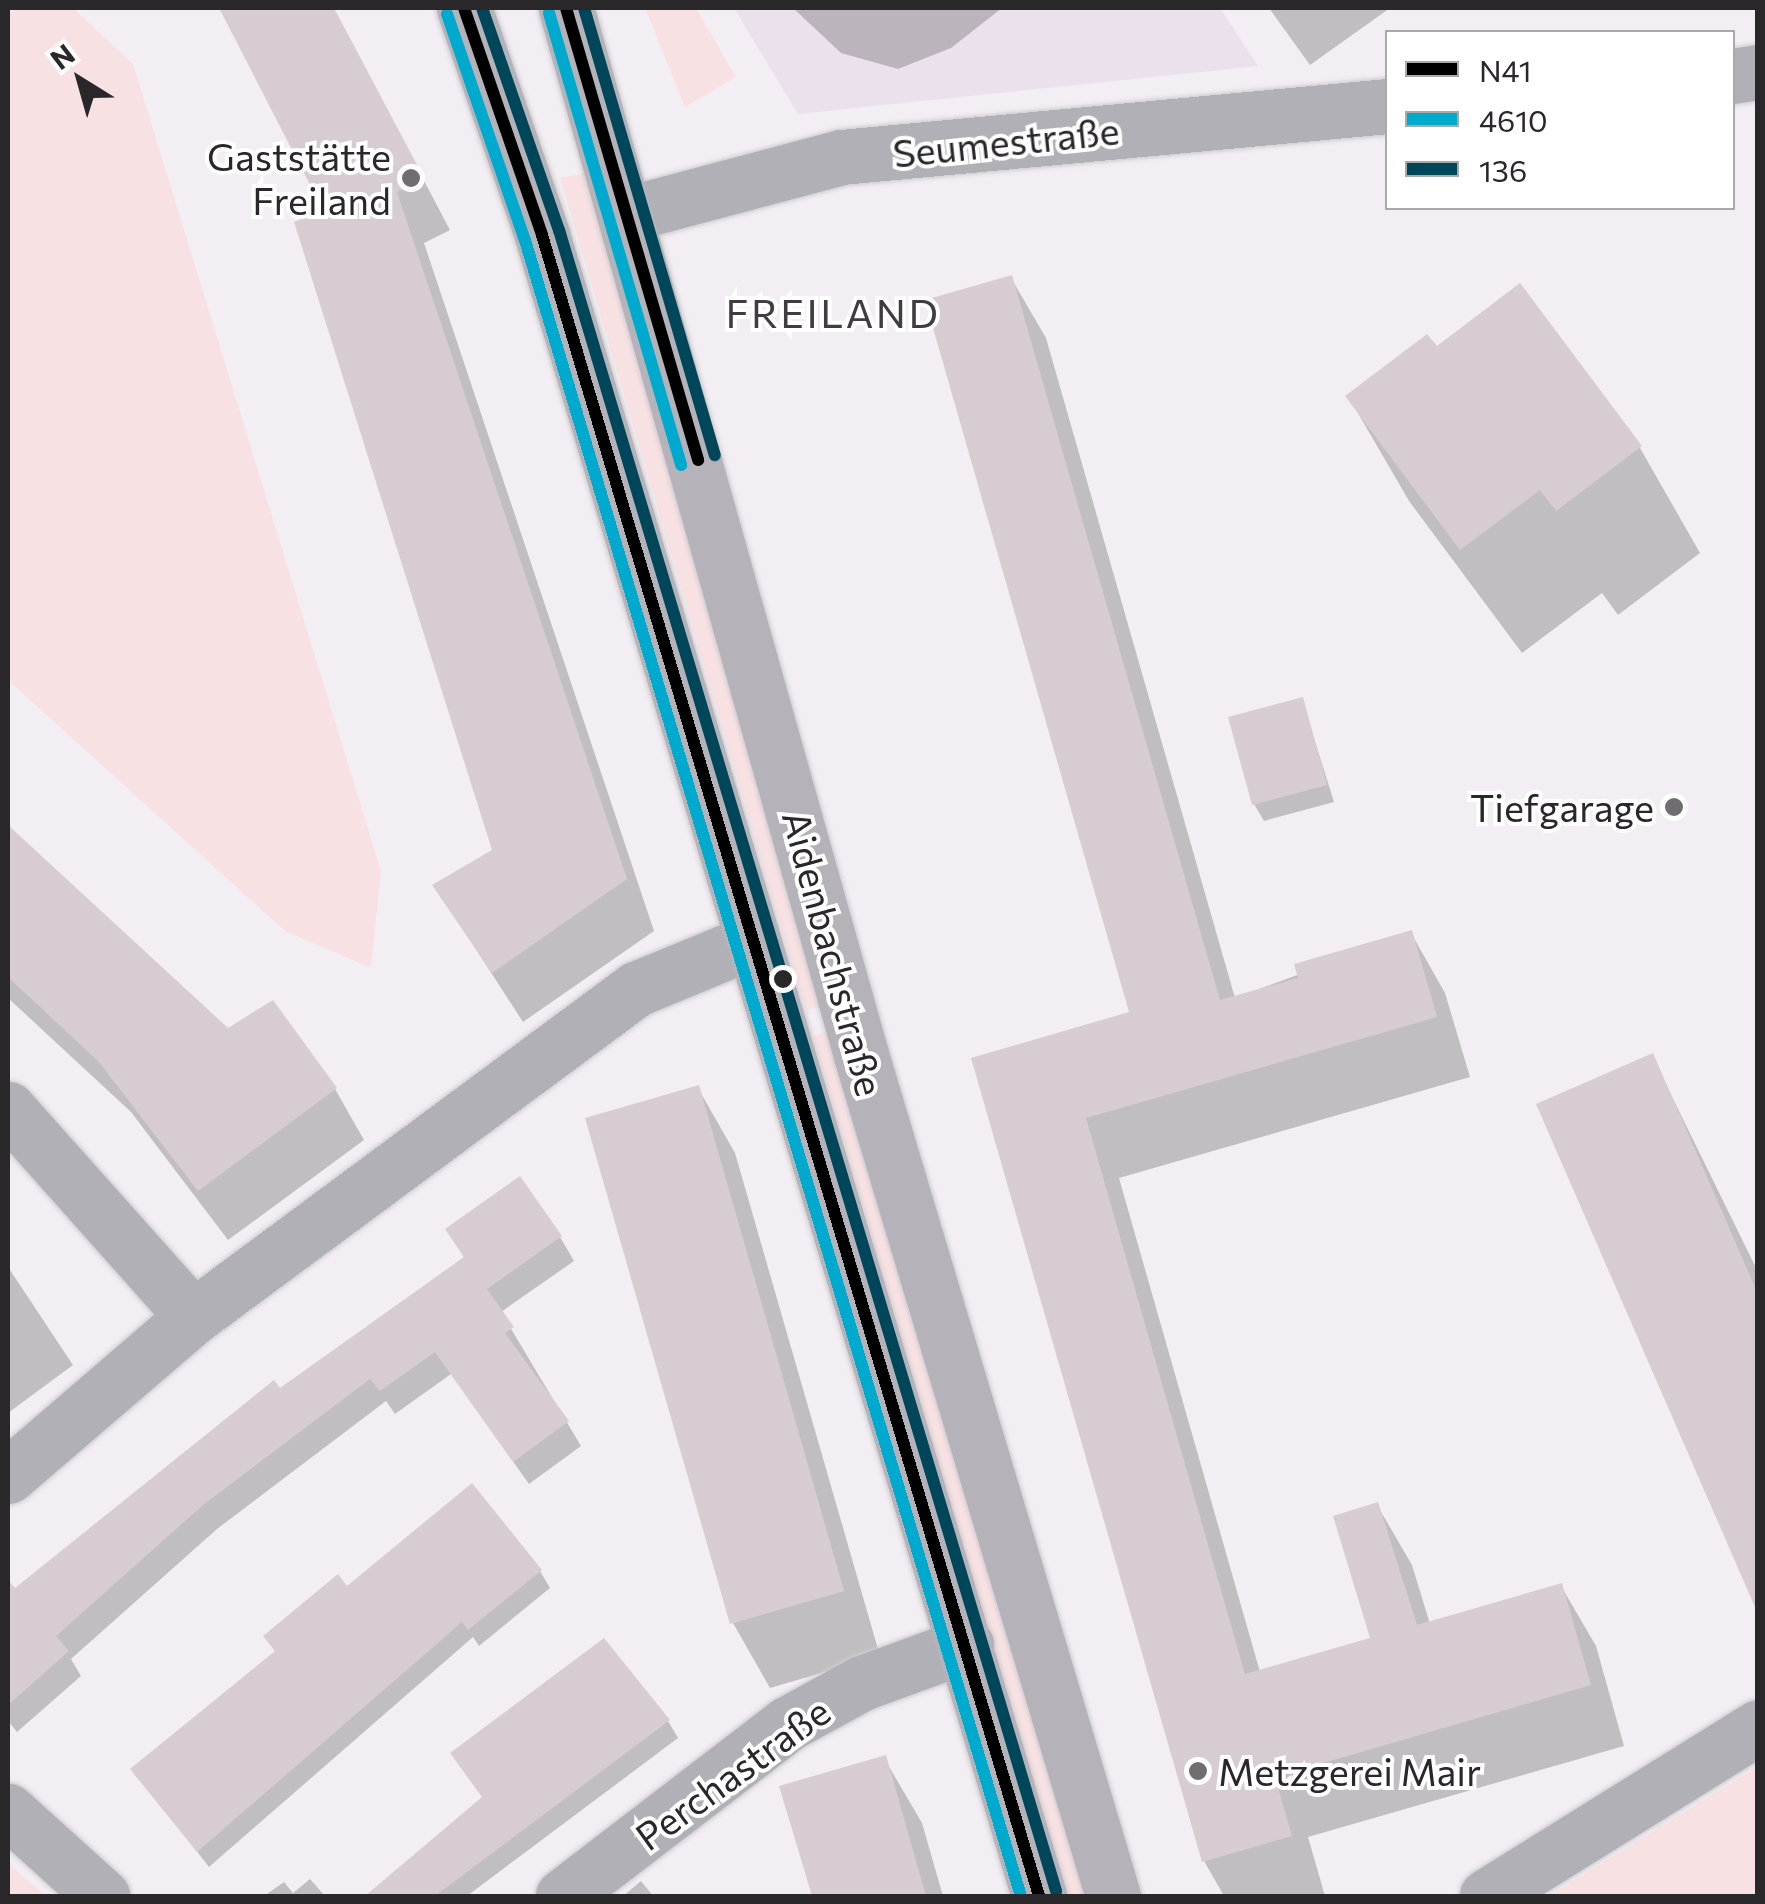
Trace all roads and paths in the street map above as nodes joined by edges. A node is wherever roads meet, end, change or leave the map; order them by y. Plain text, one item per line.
1 (464, 8) edge
2 (566, 8) edge
3 (1385, 106) edge
4 (631, 213) junction
5 (750, 942) junction
6 (8, 1109) edge
7 (193, 1317) junction
8 (8, 1476) edge
9 (966, 1645) junction
10 (1758, 1727) edge
11 (8, 1811) edge
12 (102, 1896) edge
13 (564, 1896) edge
14 (1039, 1896) edge
15 (1113, 1896) edge
16 (1488, 1896) edge

1 - 5 main road, Aidenbachstraße
2 - 4 main road, Aidenbachstraße
3 - 4 street, Seumestraße
4 - 15 main road, Aidenbachstraße
5 - 7 street
5 - 9 main road, Aidenbachstraße
6 - 7 street
7 - 8 street
9 - 13 street, Perchastraße
9 - 14 main road, Aidenbachstraße
10 - 16 street
11 - 12 street

